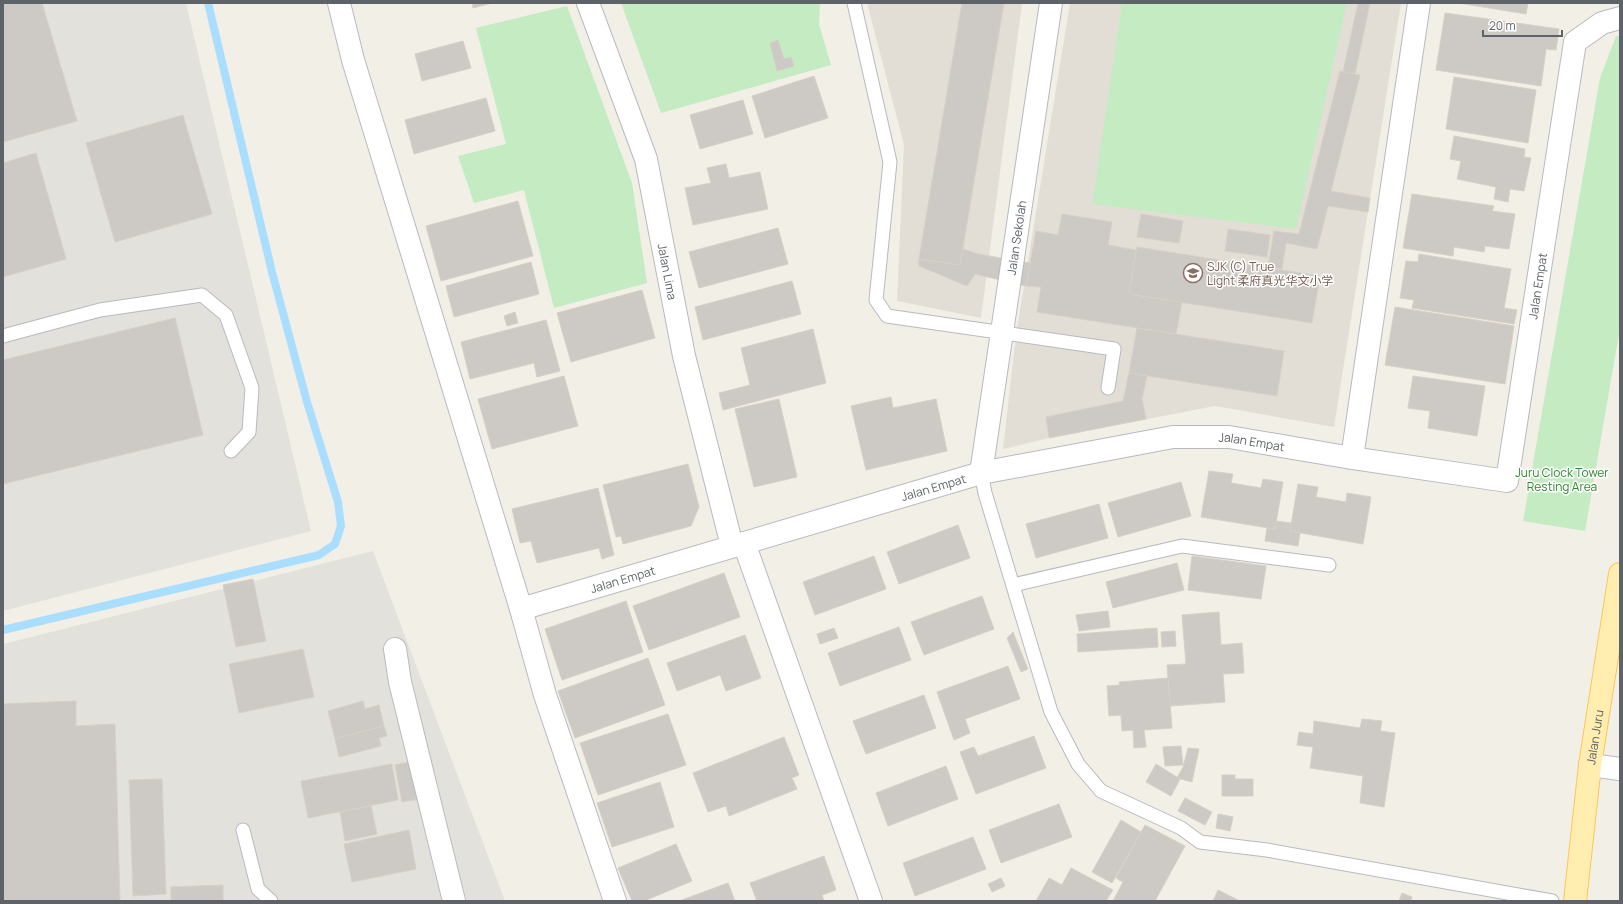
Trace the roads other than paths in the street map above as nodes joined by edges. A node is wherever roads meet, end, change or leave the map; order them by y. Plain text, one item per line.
1 (339, 3) edge
2 (588, 3) edge
3 (854, 3) edge
4 (1051, 3) edge
5 (1419, 3) edge
6 (1620, 18) edge
7 (1002, 333) junction
8 (3, 336) edge
9 (1108, 388) dead end
10 (231, 451) dead end
11 (1352, 458) junction
12 (981, 473) junction
13 (738, 544) junction
14 (1329, 564) dead end
15 (1620, 574) edge
16 (1013, 585) junction
17 (520, 608) junction
18 (395, 649) dead end
19 (1590, 765) junction
20 (1620, 770) edge
21 (243, 830) dead end
22 (271, 901) edge
23 (454, 901) edge
24 (615, 901) edge
25 (871, 901) edge
26 (1552, 901) edge
27 (1575, 901) edge

1 - 17 street
2 - 13 street, Jalan Lima
3 - 7 lane
4 - 7 street, Jalan Sekolah
5 - 11 street
6 - 11 street, Jalan Empat
7 - 9 lane
7 - 12 street, Jalan Sekolah
8 - 10 lane
11 - 12 street, Jalan Empat
12 - 13 street, Jalan Empat
12 - 16 lane
13 - 17 street, Jalan Empat
13 - 25 street, Jalan Lima
14 - 16 lane
15 - 19 main road, Jalan Juru
16 - 26 lane
17 - 24 street
18 - 23 street
19 - 20 street
19 - 27 main road, Jalan Juru
21 - 22 lane

